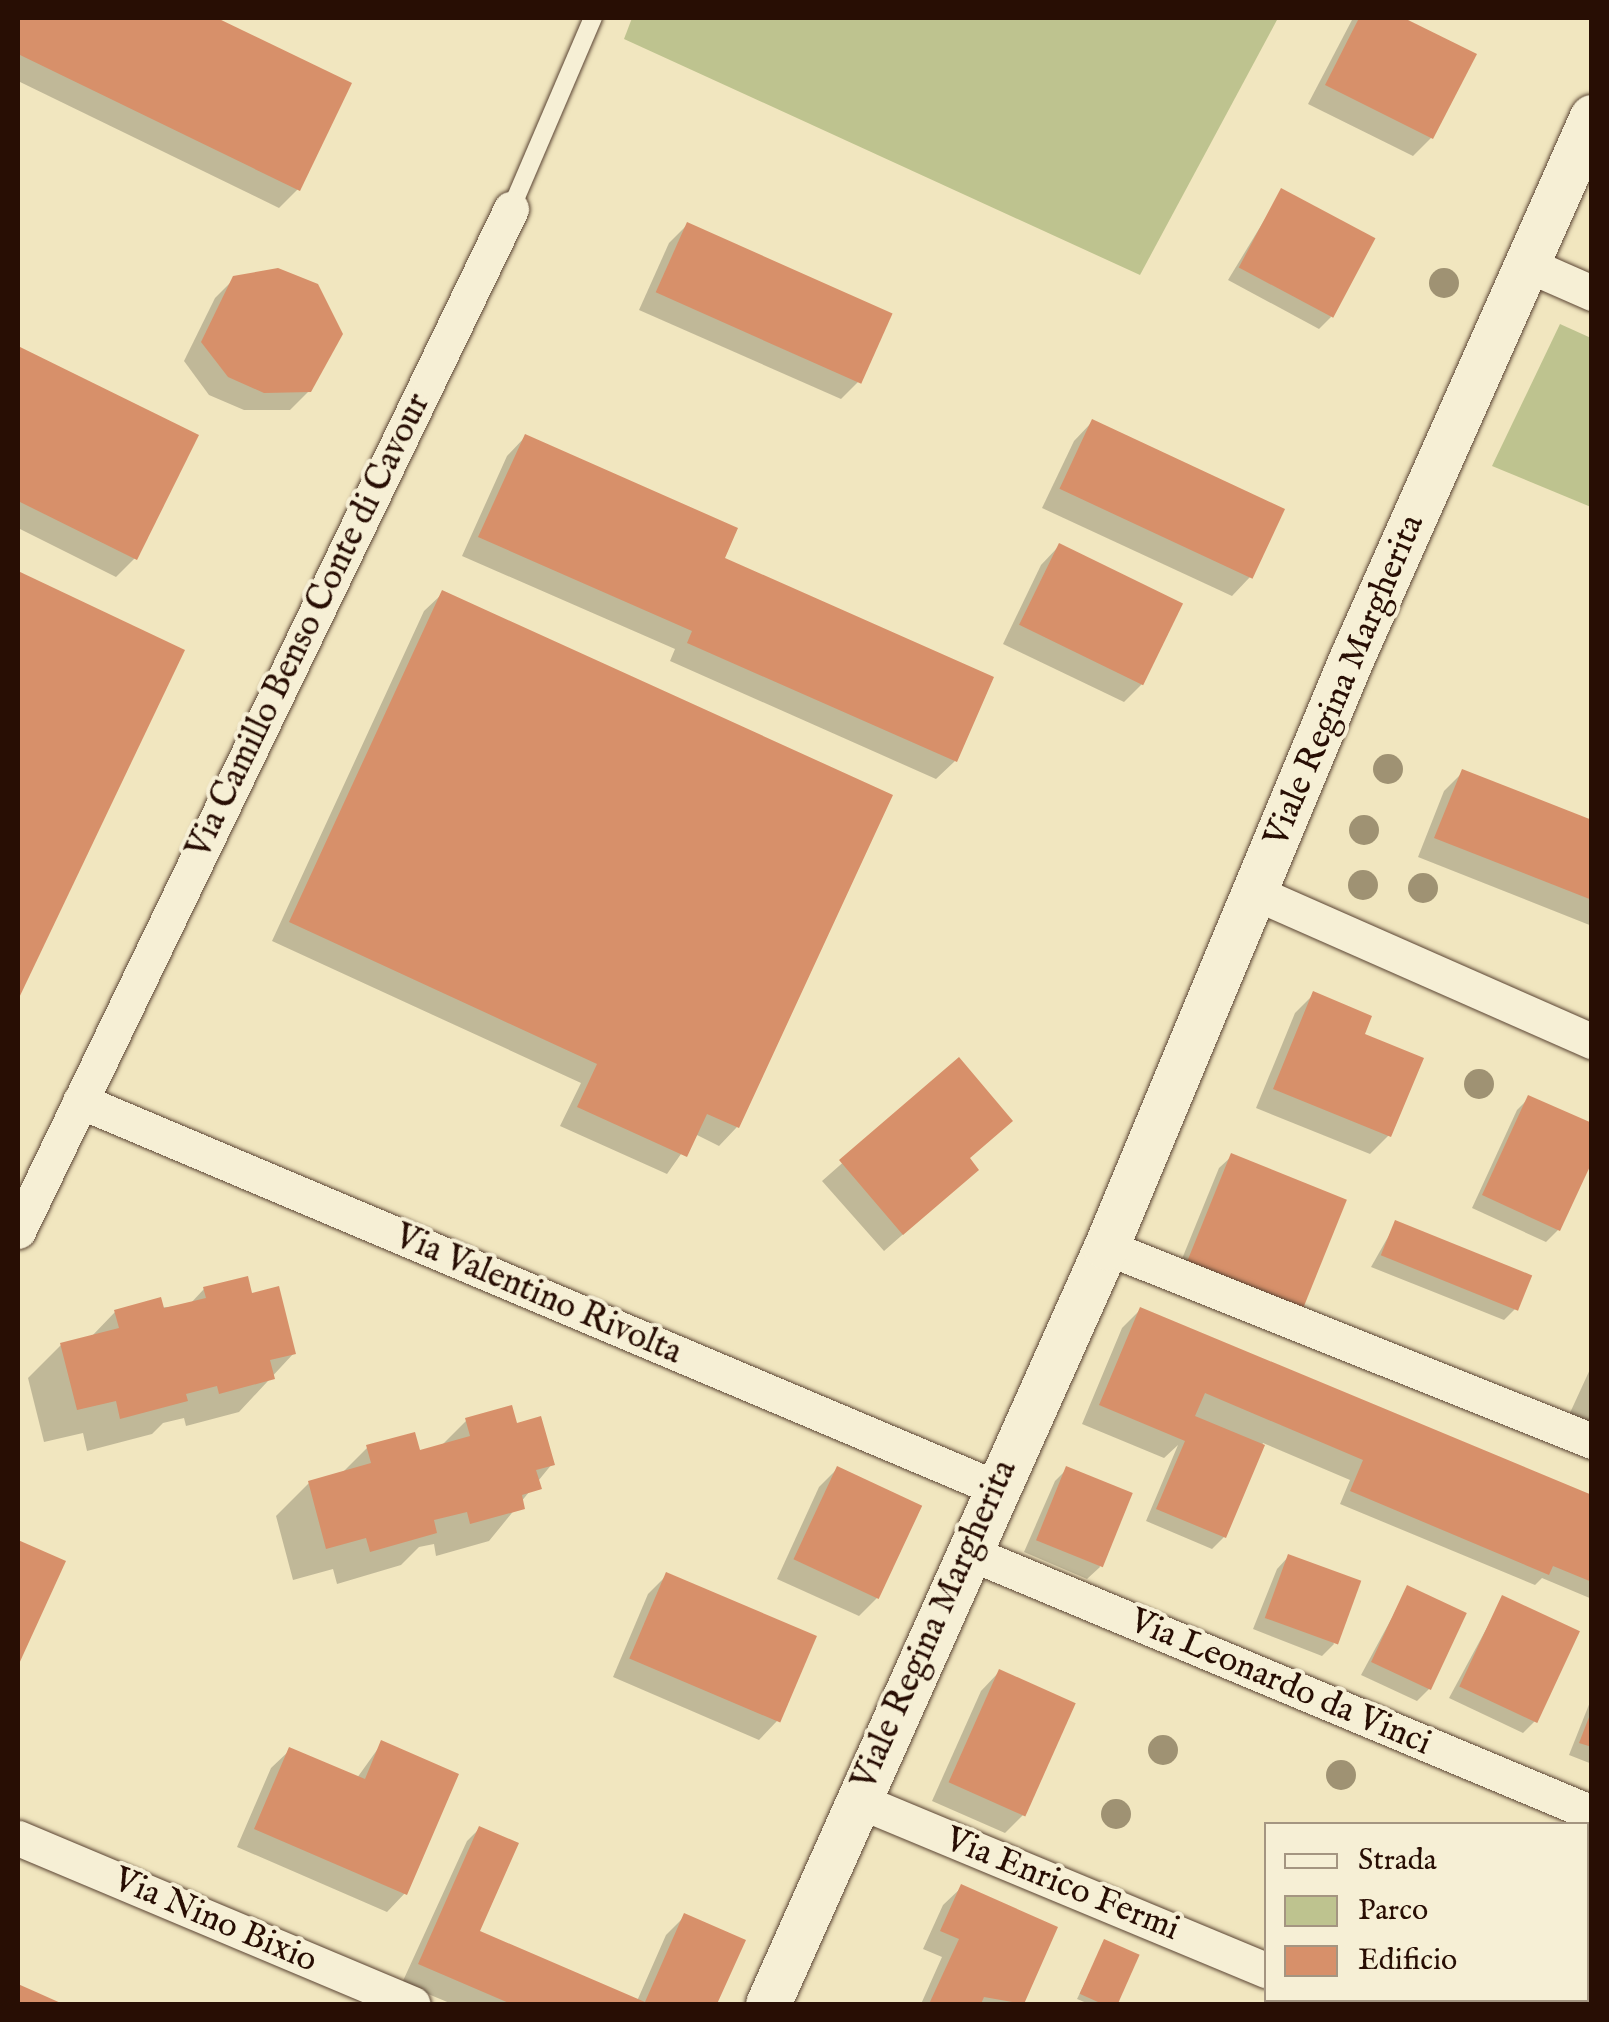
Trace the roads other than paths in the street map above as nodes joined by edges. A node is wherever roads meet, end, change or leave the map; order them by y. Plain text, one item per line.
1 (593, 18) edge
2 (1592, 117) edge
3 (511, 209) joint
4 (1526, 264) junction
5 (1592, 294) edge
6 (1256, 893) junction
7 (1592, 1041) edge
8 (80, 1101) junction
9 (18, 1232) edge
10 (1106, 1248) junction
11 (1592, 1441) edge
12 (996, 1488) junction
13 (968, 1552) junction
14 (857, 1800) junction
15 (1592, 1813) edge
16 (18, 1838) edge
17 (1264, 1969) edge
18 (412, 2004) edge
19 (768, 2004) edge

1 - 3 lane, Via Camillo Benso Conte di Cavour
2 - 4 street, Viale Regina Margherita
3 - 8 street, Via Camillo Benso Conte di Cavour
4 - 5 street
4 - 6 street, Viale Regina Margherita
6 - 7 street
6 - 10 street, Viale Regina Margherita
8 - 9 street, Via Camillo Benso Conte di Cavour
8 - 12 street, Via Valentino Rivolta
10 - 11 street
10 - 12 street, Viale Regina Margherita
12 - 13 street, Viale Regina Margherita
13 - 14 street, Viale Regina Margherita
13 - 15 street, Via Leonardo da Vinci
14 - 17 street, Via Enrico Fermi
14 - 19 street, Viale Regina Margherita
16 - 18 street, Via Nino Bixio

